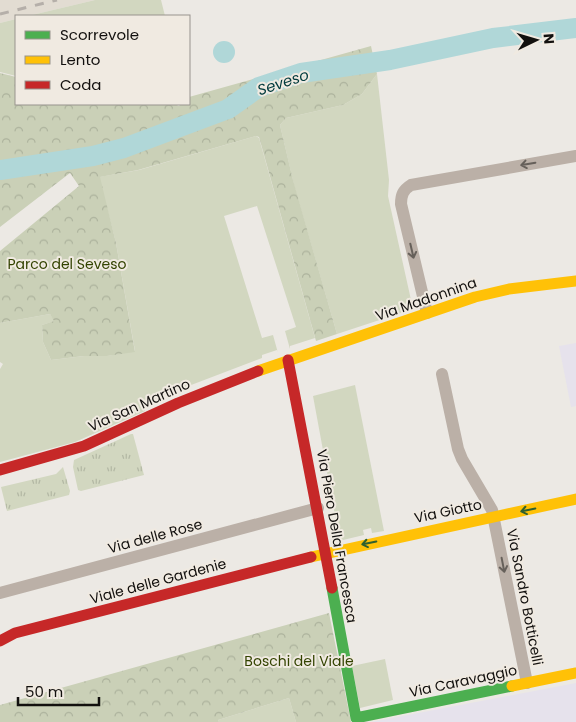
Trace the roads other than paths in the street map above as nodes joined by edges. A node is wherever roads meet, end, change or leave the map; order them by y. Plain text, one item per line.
1 (576, 156) edge
2 (576, 281) edge
3 (428, 313) junction
4 (288, 360) junction
5 (442, 374) dead end
6 (0, 470) edge
7 (576, 499) edge
8 (318, 508) junction
9 (494, 517) junction
10 (325, 553) junction
11 (0, 593) edge
12 (0, 641) edge
13 (576, 673) edge
14 (527, 683) junction
15 (356, 718) joint

1 -> 3 street
2 - 3 street, Via Madonnina
3 - 4 street, Via Madonnina
4 - 6 street, Via San Martino
4 - 8 street, Via Piero Della Francesca
5 - 9 street, Via Sandro Botticelli
7 -> 9 street, Via Giotto
8 - 10 street, Via Piero Della Francesca
8 - 11 street, Via delle Rose
9 -> 10 street, Via Giotto
9 -> 14 street, Via Sandro Botticelli
10 - 12 street, Viale delle Gardenie
10 - 15 street, Via Piero Della Francesca
13 - 14 street, Via Caravaggio
14 - 15 street, Via Caravaggio

